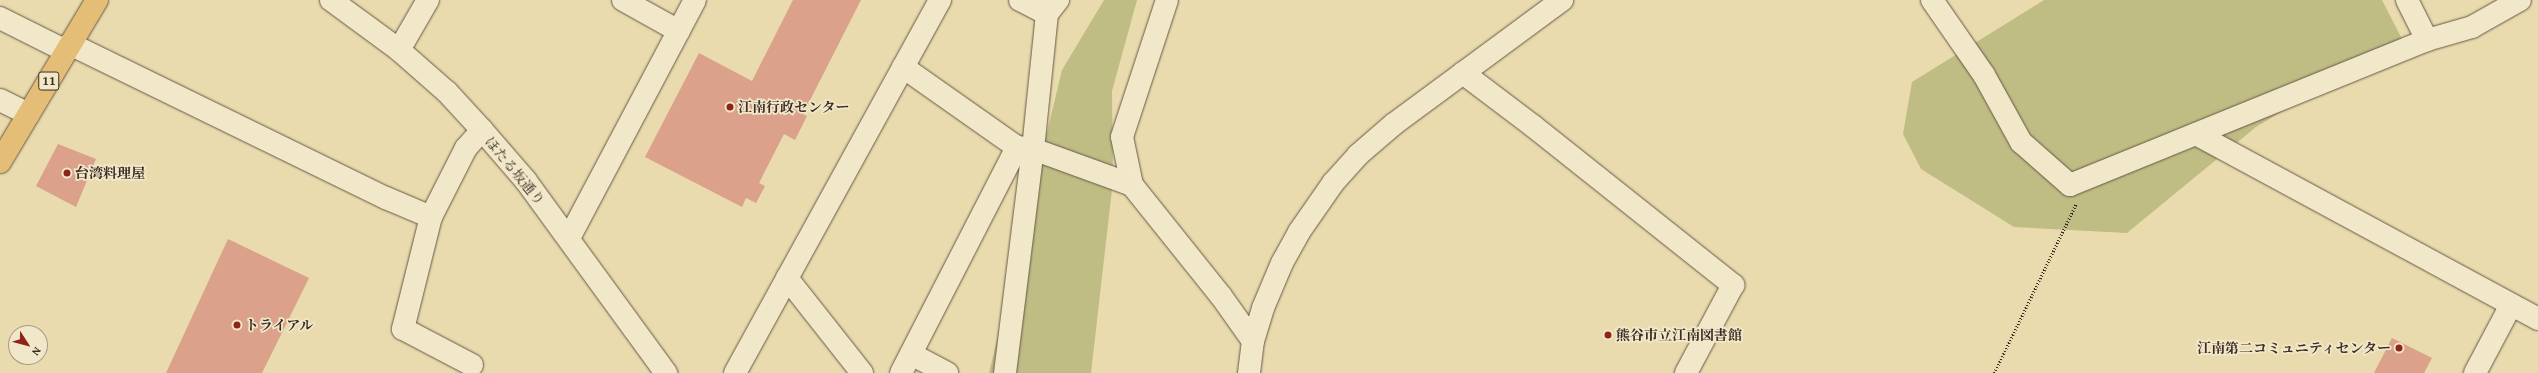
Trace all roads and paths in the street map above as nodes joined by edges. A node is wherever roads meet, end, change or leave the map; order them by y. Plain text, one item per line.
1 (97, 0) edge
2 (331, 0) edge
3 (428, 0) edge
4 (623, 0) edge
5 (695, 0) edge
6 (940, 0) edge
7 (1020, 0) edge
8 (1167, 0) edge
9 (1562, 0) edge
10 (1932, 0) edge
11 (2407, 0) edge
12 (2520, 0) edge
13 (1053, 7) edge
14 (0, 18) edge
15 (679, 31) junction
16 (2427, 40) junction
17 (68, 47) junction
18 (399, 50) junction
19 (903, 67) junction
20 (1463, 74) junction
21 (0, 100) edge
22 (29, 114) junction
23 (482, 130) junction
24 (2196, 134) junction
25 (1025, 148) junction
26 (0, 162) edge
27 (1132, 185) junction
28 (2070, 185) junction
29 (431, 217) junction
30 (569, 238) junction
31 (787, 278) junction
32 (2511, 305) junction
33 (2538, 319) edge
34 (1253, 341) junction
35 (906, 364) edge
36 (472, 365) dead end
37 (666, 373) edge
38 (734, 373) edge
39 (862, 373) edge
40 (947, 373) edge
41 (1005, 373) edge
42 (1249, 373) edge
43 (1686, 373) edge
44 (1994, 373) edge
45 (2475, 373) edge

1 - 17 main road, 11
2 - 18 street, ほたる坂通り
3 - 18 street
4 - 15 street
5 - 15 street
6 - 19 street
7 - 13 street
8 - 27 street
9 - 20 street
10 - 28 street
11 - 16 street
12 - 16 street
13 - 25 street
14 - 17 street
15 - 30 street
16 - 24 street
17 - 22 main road, 11
17 - 29 street
18 - 23 street, ほたる坂通り
19 - 25 street
19 - 31 street
20 - 34 street
20 - 43 street
21 - 22 street
22 - 26 main road, 11
23 - 29 street
23 - 30 street, ほたる坂通り
24 - 28 street
24 - 32 street
25 - 27 street
25 - 35 street
25 - 41 street
27 - 34 street
28 - 44 path
29 - 36 street
30 - 37 street, ほたる坂通り
31 - 38 street
31 - 39 street
32 - 33 street
32 - 45 street
34 - 42 street
35 - 40 street

